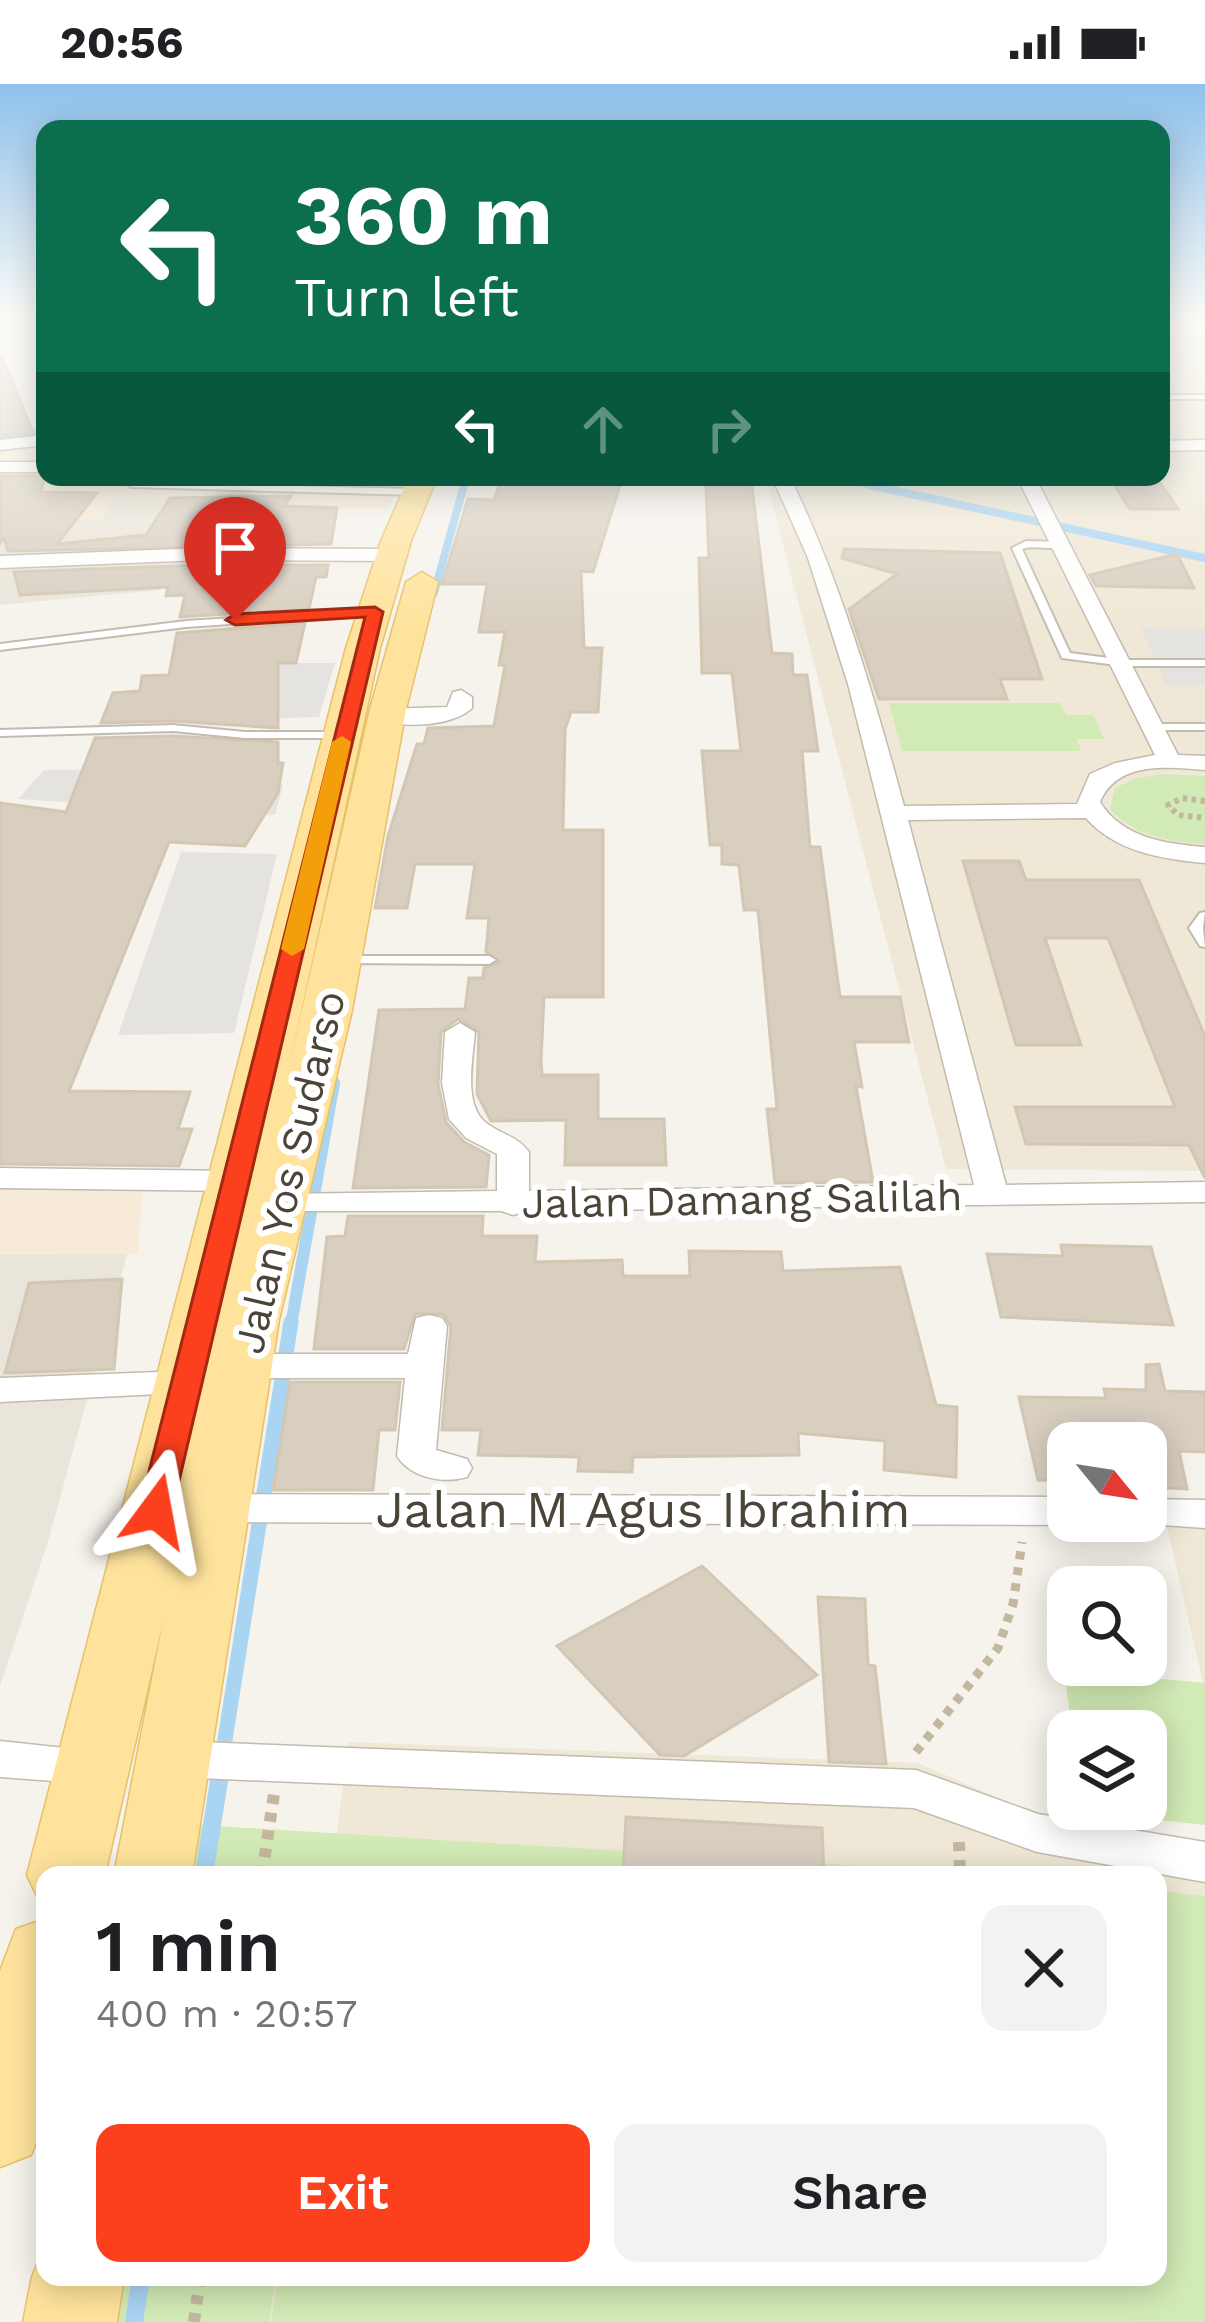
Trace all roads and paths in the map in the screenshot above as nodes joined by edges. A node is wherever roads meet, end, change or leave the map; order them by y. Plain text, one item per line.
1 (36, 441) edge
2 (1, 444) edge
3 (1170, 446) edge
4 (1205, 446) edge
5 (0, 467) edge
6 (36, 467) edge
7 (187, 486) edge
8 (327, 486) edge
9 (785, 486) edge
10 (1030, 486) edge
11 (325, 490) junction
12 (420, 513) edge
13 (1051, 527) junction
14 (0, 562) edge
15 (375, 612) junction
16 (0, 647) edge
17 (1124, 663) junction
18 (1205, 663) edge
19 (371, 697) junction
20 (461, 697) dead end
21 (1155, 727) junction
22 (1205, 727) edge
23 (0, 733) edge
24 (1170, 761) junction
25 (1205, 763) edge
26 (1205, 801) edge
27 (1091, 811) junction
28 (893, 813) junction
29 (1205, 818) edge
30 (1205, 855) edge
31 (1205, 916) edge
32 (1205, 943) edge
33 (339, 960) junction
34 (489, 960) dead end
35 (460, 1032) dead end
36 (0, 1178) edge
37 (1205, 1192) edge
38 (992, 1193) junction
39 (284, 1198) junction
40 (513, 1204) junction
41 (430, 1325) dead end
42 (242, 1366) junction
43 (425, 1366) junction
44 (186, 1383) junction
45 (0, 1390) edge
46 (453, 1468) dead end
47 (217, 1508) junction
48 (1025, 1511) junction
49 (1047, 1511) edge
50 (1167, 1513) edge
51 (1205, 1514) edge
52 (0, 1759) edge
53 (174, 1759) junction
54 (279, 1763) junction
55 (94, 1766) junction
56 (899, 1789) junction
57 (1205, 1862) edge
58 (68, 1866) edge
59 (155, 1866) edge
60 (263, 1866) edge
61 (36, 1988) edge
62 (0, 2126) edge
63 (76, 2286) edge
64 (199, 2286) edge
65 (70, 2322) edge
66 (194, 2322) edge

1 - 2 street
3 - 4 street
5 - 6 street
7 - 11 lane
8 - 11 lane
9 - 28 street
10 - 13 street
11 - 12 lane
12 - 14 street
12 - 15 main road, Jalan Yos Sudarso
12 - 19 main road, Jalan Yos Sudarso
13 - 17 street
13 - 17 lane
15 - 16 lane
15 - 19 main road, Jalan Yos Sudarso
17 - 18 lane
17 - 21 street
19 - 20 street
19 - 23 lane
19 - 33 main road, Jalan Yos Sudarso
19 - 39 main road, Jalan Yos Sudarso
21 - 22 lane
21 - 24 street
24 - 25 street
24 - 27 street
26 - 29 path
27 - 28 street
27 - 30 street
28 - 38 street
31 - 32 lane
33 - 34 lane
33 - 39 main road, Jalan Yos Sudarso
35 - 40 street
36 - 39 street, Jalan Damang Salilah
37 - 38 street, Jalan Damang Salilah
38 - 40 street, Jalan Damang Salilah
39 - 40 street, Jalan Damang Salilah
39 - 42 main road, Jalan Yos Sudarso
39 - 44 main road, Jalan Yos Sudarso
41 - 43 street
42 - 43 street
42 - 47 main road, Jalan Yos Sudarso
43 - 46 street
44 - 45 street
44 - 55 main road, Jalan Yos Sudarso
47 - 48 street, Jalan M Agus Ibrahim
47 - 53 main road, Jalan Yos Sudarso
48 - 49 street, Jalan M Agus Ibrahim
48 - 56 path
50 - 51 street
52 - 55 street
53 - 54 street
53 - 59 main road, Jalan Yos Sudarso
54 - 56 street
54 - 60 path
55 - 58 main road, Jalan Yos Sudarso
56 - 57 street
61 - 62 main road
63 - 65 main road
64 - 66 path

